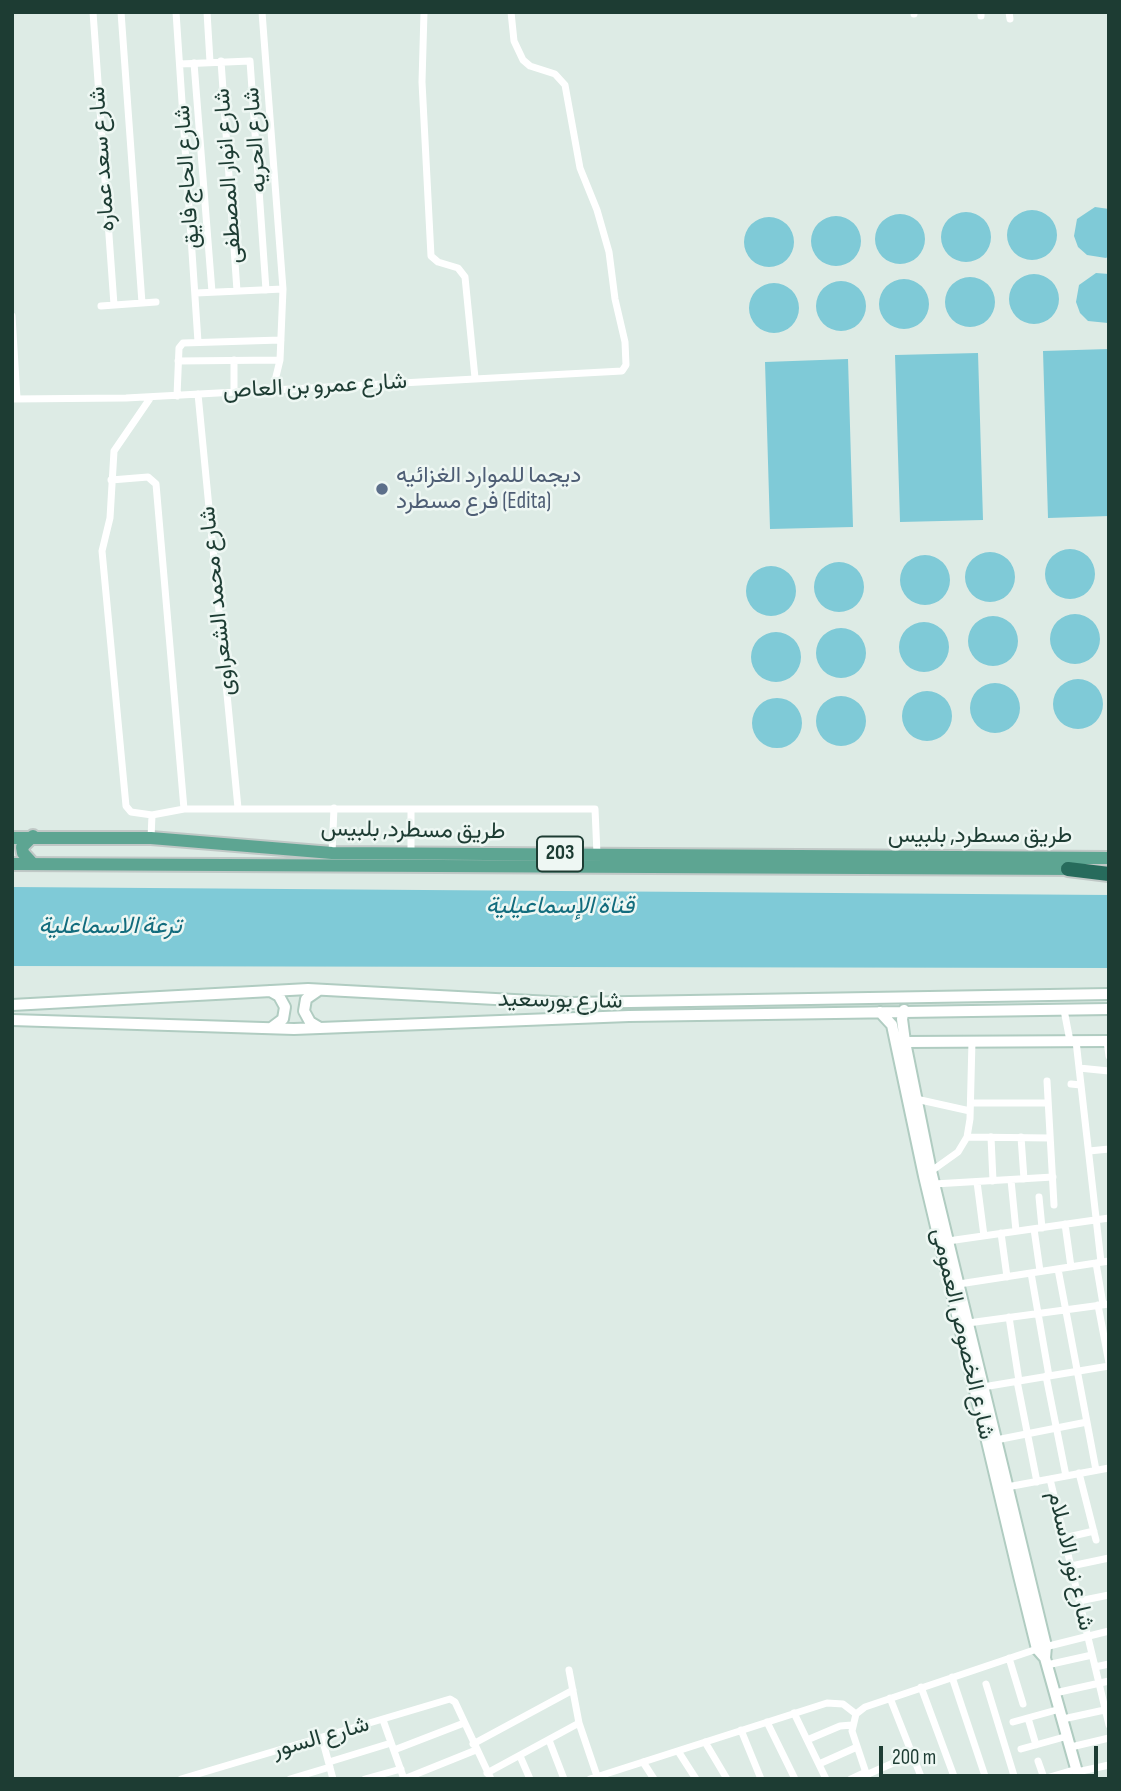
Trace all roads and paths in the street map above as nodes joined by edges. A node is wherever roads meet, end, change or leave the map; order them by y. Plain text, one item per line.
1 (93, 12) edge
2 (121, 12) edge
3 (176, 12) edge
4 (207, 12) edge
5 (262, 12) edge
6 (424, 12) edge
7 (511, 12) edge
8 (221, 61) junction
9 (210, 62) junction
10 (194, 63) junction
11 (180, 64) junction
12 (283, 289) junction
13 (266, 290) junction
14 (237, 291) junction
15 (212, 292) junction
16 (196, 293) junction
17 (156, 302) dead end
18 (142, 303) junction
19 (114, 305) junction
20 (102, 306) dead end
21 (12, 317) edge
22 (13, 331) edge
23 (281, 340) junction
24 (198, 342) junction
25 (178, 360) junction
26 (234, 360) junction
27 (279, 360) junction
28 (14, 363) edge
29 (475, 378) junction
30 (273, 389) junction
31 (234, 392) junction
32 (198, 394) junction
33 (177, 396) junction
34 (151, 397) junction
35 (14, 399) edge
36 (111, 480) junction
37 (238, 808) junction
38 (334, 808) junction
39 (184, 809) junction
40 (411, 809) junction
41 (152, 815) junction
42 (33, 835) junction
43 (12, 838) edge
44 (151, 838) junction
45 (411, 852) junction
46 (332, 853) junction
47 (597, 854) junction
48 (1109, 858) edge
49 (12, 864) edge
50 (33, 864) junction
51 (1068, 869) joint
52 (1109, 872) edge
53 (321, 989) junction
54 (268, 991) junction
55 (1109, 994) edge
56 (12, 1005) edge
57 (1109, 1009) edge
58 (904, 1010) junction
59 (1064, 1010) junction
60 (880, 1012) junction
61 (12, 1020) edge
62 (320, 1028) junction
63 (268, 1029) junction
64 (972, 1041) junction
65 (1073, 1041) junction
66 (1108, 1041) edge
67 (905, 1042) junction
68 (1109, 1056) edge
69 (1079, 1068) junction
70 (1109, 1071) edge
71 (1047, 1081) dead end
72 (1070, 1084) dead end
73 (1081, 1085) junction
74 (916, 1099) junction
75 (1048, 1103) junction
76 (970, 1107) junction
77 (967, 1137) junction
78 (991, 1137) junction
79 (1021, 1137) junction
80 (1050, 1138) junction
81 (1109, 1149) edge
82 (1088, 1151) junction
83 (927, 1174) junction
84 (1053, 1177) junction
85 (1024, 1179) junction
86 (1012, 1180) junction
87 (993, 1181) junction
88 (977, 1182) junction
89 (934, 1184) junction
90 (1039, 1198) dead end
91 (1055, 1205) dead end
92 (1109, 1218) edge
93 (1096, 1220) junction
94 (1065, 1224) junction
95 (1038, 1228) junction
96 (1016, 1231) junction
97 (1001, 1233) junction
98 (984, 1236) junction
99 (948, 1241) junction
100 (1102, 1262) edge
101 (1071, 1267) junction
102 (1058, 1269) junction
103 (1035, 1272) junction
104 (1007, 1277) junction
105 (959, 1284) junction
106 (1103, 1304) edge
107 (1066, 1310) junction
108 (1038, 1314) junction
109 (1009, 1317) junction
110 (968, 1323) junction
111 (1109, 1364) edge
112 (1077, 1371) junction
113 (1047, 1376) junction
114 (1018, 1381) junction
115 (983, 1387) junction
116 (1087, 1422) junction
117 (1056, 1428) junction
118 (1027, 1434) junction
119 (996, 1440) junction
120 (1109, 1468) edge
121 (1096, 1470) junction
122 (1079, 1473) junction
123 (1066, 1476) junction
124 (1050, 1479) junction
125 (1037, 1482) junction
126 (1007, 1487) junction
127 (1094, 1531) junction
128 (1064, 1538) junction
129 (1096, 1540) dead end
130 (1109, 1558) edge
131 (1071, 1566) junction
132 (1109, 1595) edge
133 (1079, 1601) junction
134 (1109, 1631) edge
135 (1087, 1636) junction
136 (1044, 1655) junction
137 (1092, 1655) junction
138 (1009, 1658) junction
139 (1109, 1664) edge
140 (1095, 1667) junction
141 (569, 1670) dead end
142 (953, 1677) junction
143 (1109, 1681) edge
144 (1099, 1683) junction
145 (986, 1684) dead end
146 (921, 1687) junction
147 (573, 1690) junction
148 (1055, 1693) junction
149 (890, 1698) junction
150 (1023, 1704) dead end
151 (1107, 1709) edge
152 (794, 1713) junction
153 (856, 1714) junction
154 (1061, 1714) junction
155 (1028, 1718) junction
156 (383, 1720) junction
157 (766, 1722) junction
158 (1013, 1722) dead end
159 (464, 1723) junction
160 (579, 1723) junction
161 (852, 1725) junction
162 (1109, 1725) edge
163 (741, 1730) junction
164 (322, 1738) junction
165 (1109, 1738) edge
166 (549, 1740) junction
167 (807, 1740) junction
168 (705, 1742) junction
169 (1069, 1742) junction
170 (1036, 1745) junction
171 (393, 1746) junction
172 (475, 1747) junction
173 (857, 1747) junction
174 (1021, 1749) dead end
175 (678, 1751) junction
176 (520, 1756) junction
177 (900, 1760) dead end
178 (1038, 1761) dead end
179 (643, 1762) junction
180 (329, 1764) junction
181 (819, 1764) junction
182 (1109, 1765) edge
183 (401, 1769) junction
184 (615, 1770) junction
185 (1078, 1773) edge
186 (867, 1775) edge
187 (488, 1777) edge
188 (594, 1778) edge
189 (181, 1779) edge
190 (289, 1779) edge
191 (333, 1779) edge
192 (365, 1779) edge
193 (404, 1779) edge
194 (530, 1779) edge
195 (564, 1779) edge
196 (621, 1779) edge
197 (654, 1779) edge
198 (696, 1779) edge
199 (727, 1779) edge
200 (761, 1779) edge
201 (795, 1779) edge
202 (826, 1779) edge
203 (851, 1779) edge
204 (922, 1779) edge
205 (955, 1779) edge
206 (986, 1779) edge
207 (1015, 1779) edge
208 (1044, 1779) edge

1 - 19 street, شارع سعد عماره
2 - 18 street
3 - 11 street, شارع الحاج فايق
4 - 9 street
5 - 12 street
6 - 29 street
7 - 29 street, شارع عمرو بن العاص
8 - 9 street, شارع الحريه
8 - 13 street, شارع الحريه
8 - 14 street, شارع انوار المصطفى
9 - 10 street, شارع الحريه
10 - 11 street, شارع الحريه
10 - 15 street
11 - 16 street, شارع الحاج فايق
12 - 13 street
12 - 23 street
13 - 14 street
14 - 15 street
15 - 16 street
16 - 24 street, شارع الحاج فايق
17 - 18 street
18 - 19 street
19 - 20 street
21 - 22 street
22 - 28 street
23 - 24 street
23 - 27 street
24 - 25 street
25 - 26 street
25 - 33 street
26 - 27 street
26 - 31 street
27 - 30 street
28 - 35 street
29 - 30 street, شارع عمرو بن العاص
30 - 31 street, شارع عمرو بن العاص
31 - 32 street, شارع عمرو بن العاص
32 - 33 street, شارع عمرو بن العاص
32 - 37 street, شارع محمد الشعراوى
33 - 34 street, شارع عمرو بن العاص
34 - 35 street, شارع عمرو بن العاص
34 - 36 street
36 - 39 street
36 - 41 street
37 - 38 street
37 - 39 street
38 - 40 street
38 - 46 street
39 - 41 street
40 - 45 street
40 - 47 street
41 - 44 street
42 - 43 main road, طريق مسطرد, بلبيس / 203
42 - 44 main road, طريق مسطرد, بلبيس / 203
42 - 50 main road
44 - 46 main road, طريق مسطرد, بلبيس / 203
45 - 46 main road, طريق مسطرد, بلبيس / 203
45 - 47 main road, طريق مسطرد, بلبيس / 203
47 - 48 main road, طريق مسطرد, بلبيس / 203
49 - 50 main road, طريق مسطرد, بلبيس / 203
50 - 51 main road, طريق مسطرد, بلبيس / 203
51 - 52 highway
53 - 54 main road, شارع بورسعيد
53 - 55 main road, شارع بورسعيد
53 - 62 main road
54 - 56 main road, شارع بورسعيد
54 - 63 main road
57 - 59 main road, شارع بورسعيد
58 - 59 main road, شارع بورسعيد
58 - 60 main road, شارع بورسعيد
58 - 67 main road, شارع الخصوص العمومى
59 - 65 street
60 - 62 main road, شارع بورسعيد
60 - 83 main road, شارع الخصوص العمومى
61 - 63 main road, شارع بورسعيد
62 - 63 main road, شارع بورسعيد
64 - 65 main road
64 - 67 main road
64 - 76 street
65 - 66 main road
65 - 69 street
66 - 68 street
67 - 74 main road, شارع الخصوص العمومى
69 - 70 street
69 - 73 street
71 - 75 street
72 - 73 street
73 - 82 street
74 - 76 street
74 - 83 main road, شارع الخصوص العمومى
75 - 76 street
75 - 80 street
76 - 77 street
77 - 78 street
77 - 83 street
78 - 79 street
78 - 87 street
79 - 80 street
79 - 85 street
80 - 84 street
81 - 82 street
82 - 93 street
83 - 89 main road, شارع الخصوص العمومى
83 - 136 main road, شارع الخصوص العمومى
84 - 85 street
84 - 91 street
85 - 86 street
86 - 87 street
86 - 96 street
87 - 88 street
88 - 89 street
88 - 98 street
89 - 99 main road, شارع الخصوص العمومى
90 - 95 street
92 - 93 street
93 - 94 street
93 - 100 street
94 - 95 street
94 - 101 street
95 - 96 street
95 - 103 street
96 - 97 street
97 - 98 street
97 - 104 street
98 - 99 street
99 - 105 main road, شارع الخصوص العمومى
100 - 101 street
100 - 106 street
101 - 102 street
102 - 103 street
102 - 107 street
103 - 104 street
103 - 108 street
104 - 105 street
105 - 110 main road, شارع الخصوص العمومى
106 - 107 street
106 - 111 street
107 - 108 street
107 - 112 street
108 - 109 street
108 - 113 street
109 - 110 street
109 - 114 street
110 - 115 main road, شارع الخصوص العمومى
111 - 112 street
112 - 113 street
112 - 116 street
113 - 114 street
113 - 117 street
114 - 115 street
114 - 118 street
115 - 119 main road, شارع الخصوص العمومى
116 - 117 street
116 - 121 street
117 - 118 street
117 - 123 street
118 - 119 street
118 - 125 street
119 - 126 main road, شارع الخصوص العمومى
120 - 121 street
121 - 122 street
122 - 123 street
122 - 127 street
123 - 124 street
124 - 125 street
124 - 128 street, شارع نور الاسلام
125 - 126 street
126 - 136 main road, شارع الخصوص العمومى
127 - 128 street
127 - 129 street
128 - 131 street, شارع نور الاسلام
130 - 131 street
131 - 133 street, شارع نور الاسلام
132 - 133 street
133 - 135 street, شارع نور الاسلام
134 - 135 street
135 - 136 street
135 - 137 street, شارع نور الاسلام
136 - 137 street
136 - 138 street
136 - 148 main road, شارع الخصوص العمومى
137 - 140 street, شارع نور الاسلام
138 - 142 street
138 - 150 street
139 - 140 street
140 - 144 street, شارع نور الاسلام
141 - 147 street
142 - 146 street
142 - 206 street
143 - 144 street
144 - 148 street
144 - 151 street, شارع نور الاسلام
145 - 207 street
146 - 149 street
146 - 205 street
147 - 160 street
147 - 172 street
148 - 154 main road, شارع الخصوص العمومى
149 - 153 street
149 - 204 street
151 - 154 street
151 - 162 street, شارع نور الاسلام
152 - 153 street
152 - 157 street
152 - 167 street
153 - 161 street
154 - 155 street
154 - 169 main road, شارع الخصوص العمومى
155 - 158 street
155 - 170 street
156 - 159 street, شارع السور
156 - 164 street, شارع السور
156 - 171 street
157 - 163 street
157 - 201 street
159 - 171 street
159 - 172 street
160 - 166 street
160 - 188 street
161 - 167 street
161 - 173 street
163 - 168 street
163 - 200 street
164 - 180 street
164 - 189 street, شارع السور
165 - 169 street
166 - 176 street
166 - 195 street
167 - 181 street
168 - 175 street
168 - 199 street
169 - 170 street
169 - 185 main road, شارع الخصوص العمومى
170 - 174 street
171 - 180 street
171 - 183 street
172 - 187 street
172 - 193 street
173 - 181 street
173 - 186 street
175 - 179 street
175 - 198 street
176 - 187 street
176 - 194 street
177 - 186 street
178 - 208 street
179 - 184 street
179 - 197 street
180 - 190 street
180 - 191 street
181 - 202 street
182 - 185 street
183 - 192 street
183 - 193 street
184 - 188 street
184 - 196 street
185 - 208 street
186 - 203 street

